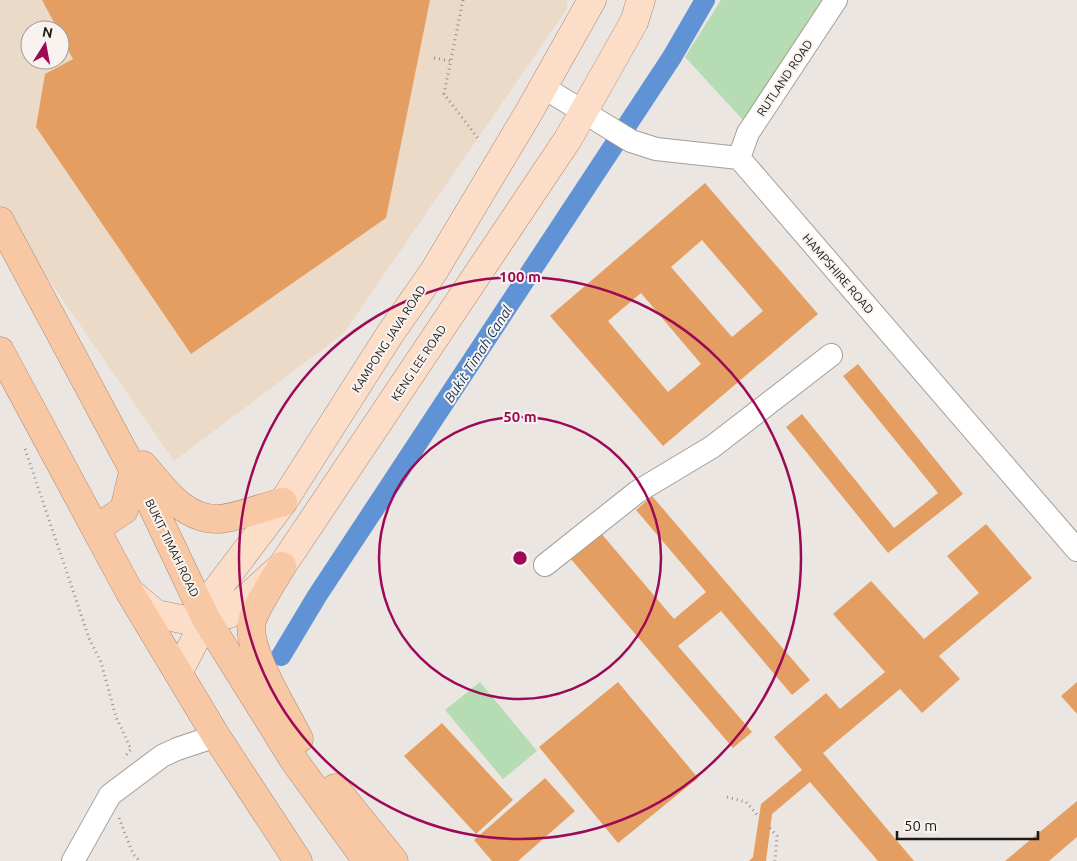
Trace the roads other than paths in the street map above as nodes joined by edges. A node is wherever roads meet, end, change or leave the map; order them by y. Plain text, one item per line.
1 (592, 0) edge
2 (641, 0) edge
3 (836, 0) edge
4 (543, 87) junction
5 (592, 117) junction
6 (739, 158) junction
7 (0, 221) edge
8 (0, 352) edge
9 (832, 355) dead end
10 (104, 418) junction
11 (133, 472) junction
12 (283, 502) junction
13 (97, 528) junction
14 (1077, 550) edge
15 (545, 564) dead end
16 (282, 566) junction
17 (129, 591) junction
18 (206, 619) junction
19 (179, 672) junction
20 (216, 736) junction
21 (73, 861) edge
22 (298, 861) edge
23 (367, 861) edge
24 (394, 861) edge

1 - 4 main road, KAMPONG JAVA ROAD
2 - 5 main road, KENG LEE ROAD
3 - 6 street, RUTLAND ROAD
4 - 5 street
4 - 12 main road, KAMPONG JAVA ROAD
5 - 6 street
5 - 16 main road, KENG LEE ROAD
6 - 14 street, HAMPSHIRE ROAD
7 - 10 highway, BUKIT TIMAH ROAD
8 - 13 highway
9 - 15 street
10 - 11 highway, BUKIT TIMAH ROAD
10 - 12 highway
11 - 13 highway
11 - 18 highway, BUKIT TIMAH ROAD
12 - 18 main road, KAMPONG JAVA ROAD
13 - 17 highway
16 - 18 main road, KENG LEE ROAD
16 - 24 highway
17 - 18 main road, KENG LEE ROAD
17 - 19 highway
18 - 19 main road, KAMPONG JAVA ROAD
18 - 23 highway, BUKIT TIMAH ROAD
19 - 20 highway
20 - 21 street
20 - 22 highway

